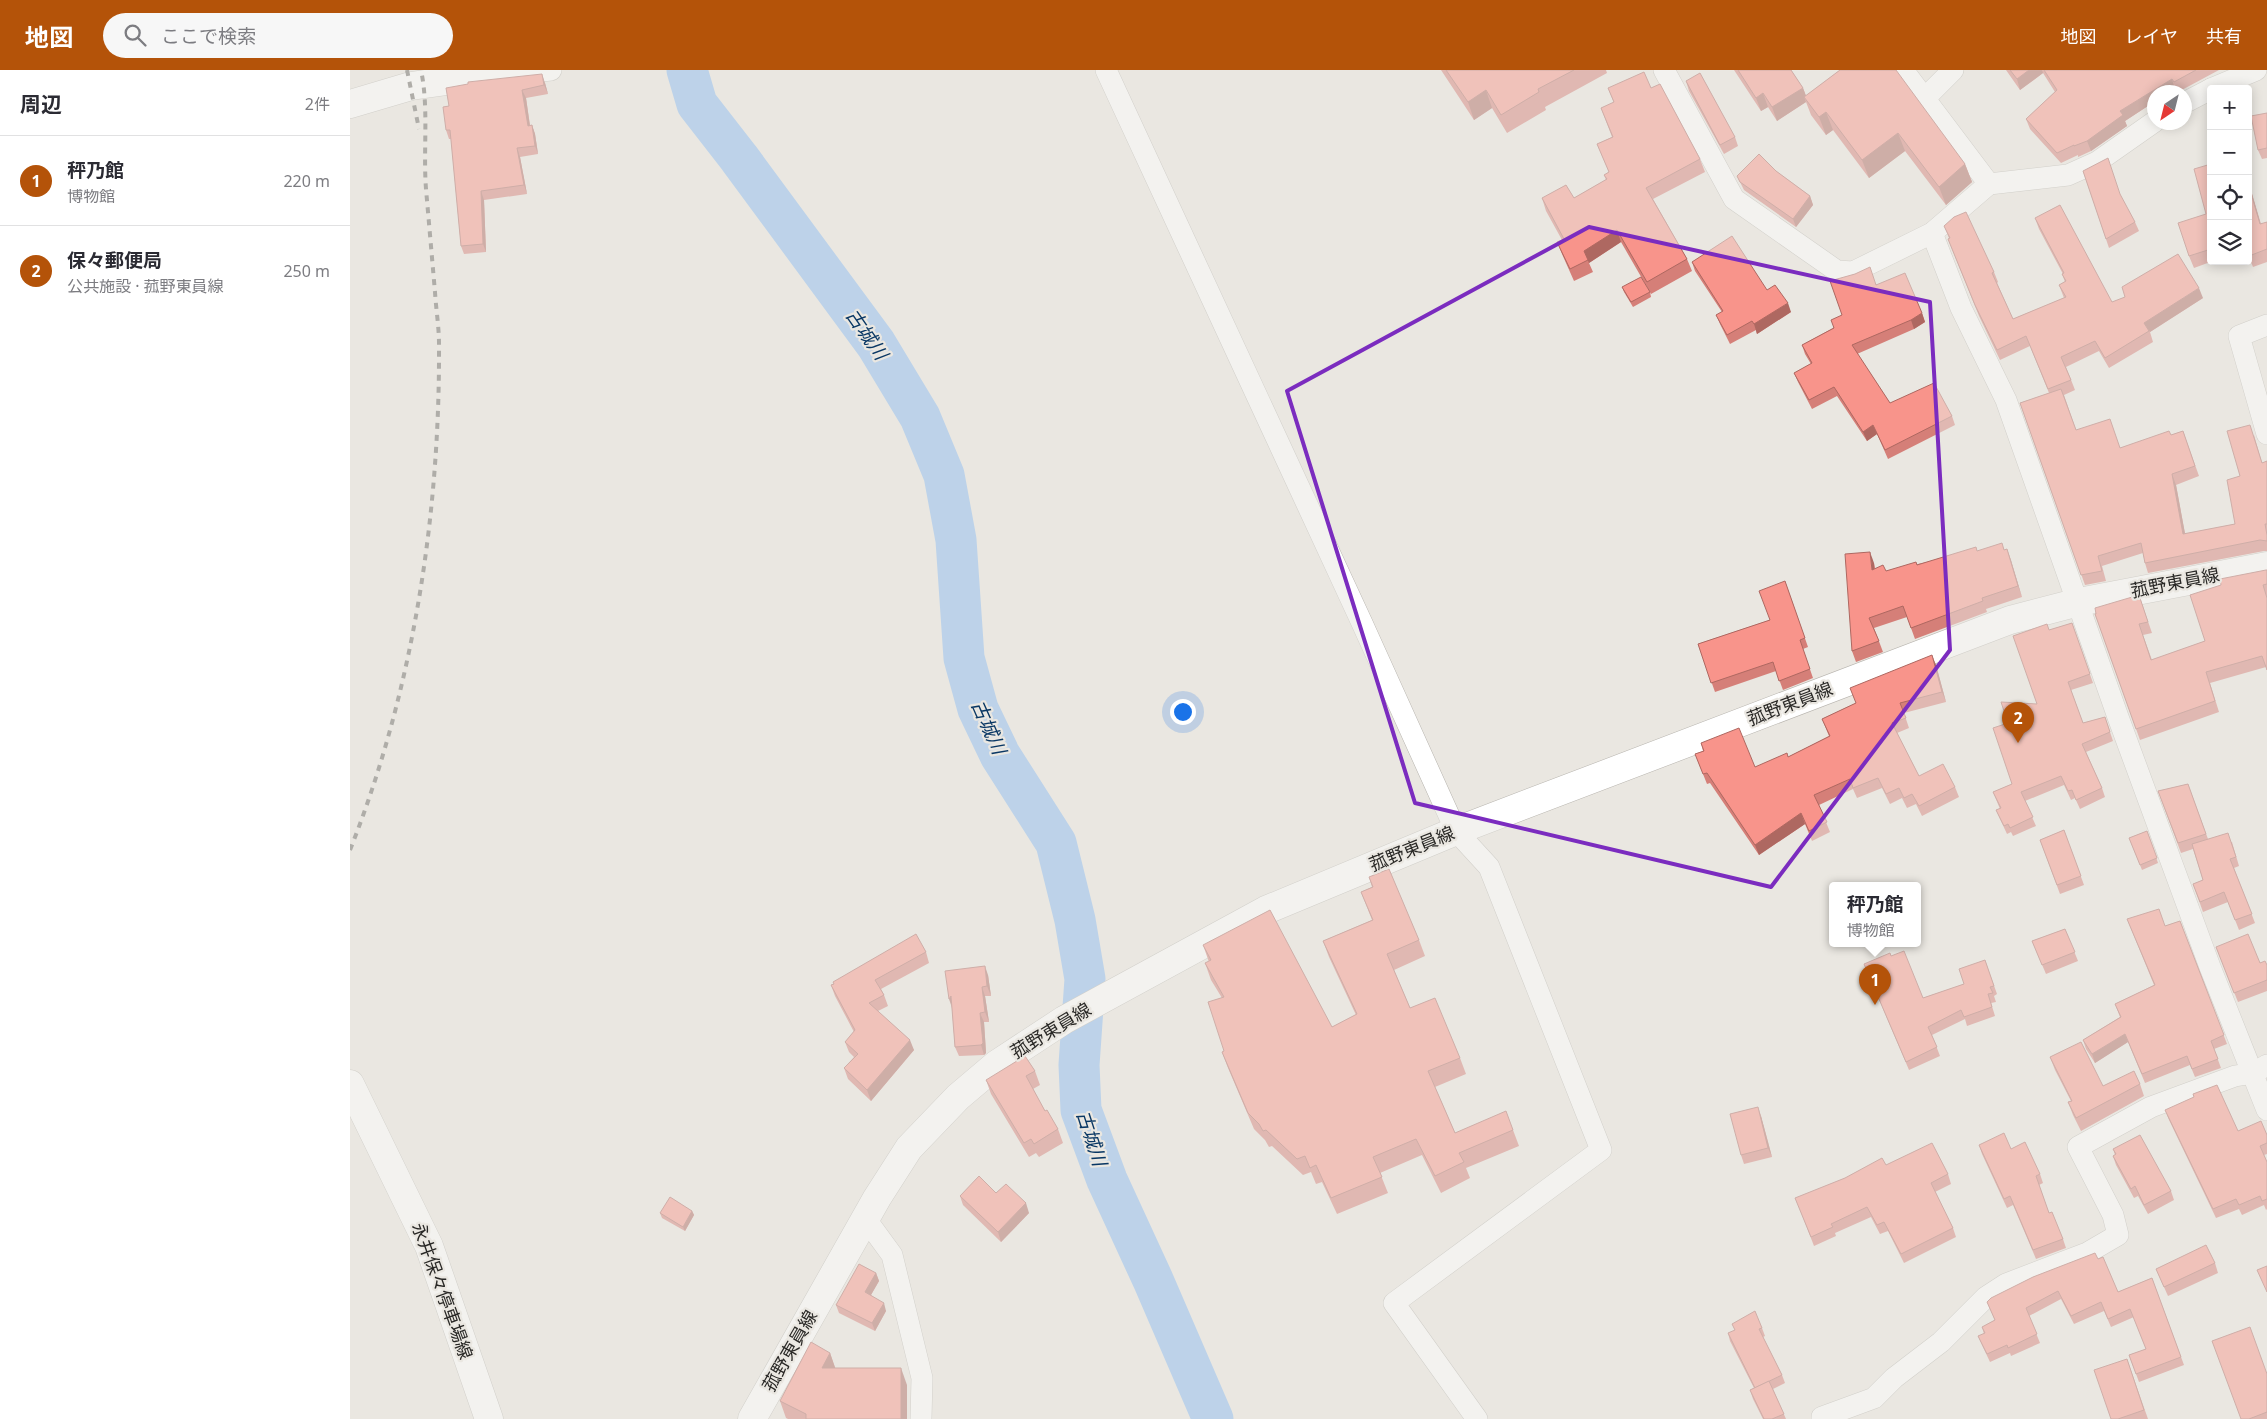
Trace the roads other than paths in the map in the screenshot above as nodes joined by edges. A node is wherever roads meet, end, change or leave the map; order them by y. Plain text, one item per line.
1 (551, 70) edge
2 (1106, 70) edge
3 (1664, 70) edge
4 (1903, 70) edge
5 (1953, 70) edge
6 (2256, 70) edge
7 (446, 75) edge
8 (2220, 85) edge
9 (2207, 91) edge
10 (1925, 98) junction
11 (2192, 100) edge
12 (350, 104) edge
13 (2147, 127) edge
14 (1989, 184) junction
15 (1932, 233) junction
16 (2267, 325) edge
17 (2267, 434) edge
18 (2267, 566) edge
19 (2079, 602) junction
20 (1456, 831) junction
21 (2260, 1069) edge
22 (350, 1084) edge
23 (2267, 1110) edge
24 (865, 1218) junction
25 (488, 1419) edge
26 (752, 1419) edge
27 (921, 1419) edge
28 (1477, 1419) edge
29 (1822, 1419) edge

1 - 7 street
2 - 20 street
3 - 15 street
4 - 10 street
5 - 10 street
6 - 8 street
7 - 12 main road
9 - 11 street
10 - 14 street
13 - 14 street
14 - 15 street
15 - 19 street
16 - 17 street
18 - 19 main road, 菰野東員線
19 - 20 main road, 菰野東員線
19 - 21 street
20 - 24 main road, 菰野東員線
20 - 28 street
21 - 23 street
21 - 29 street
22 - 25 main road, 永井保々停車場線
24 - 26 main road, 菰野東員線
24 - 27 street

